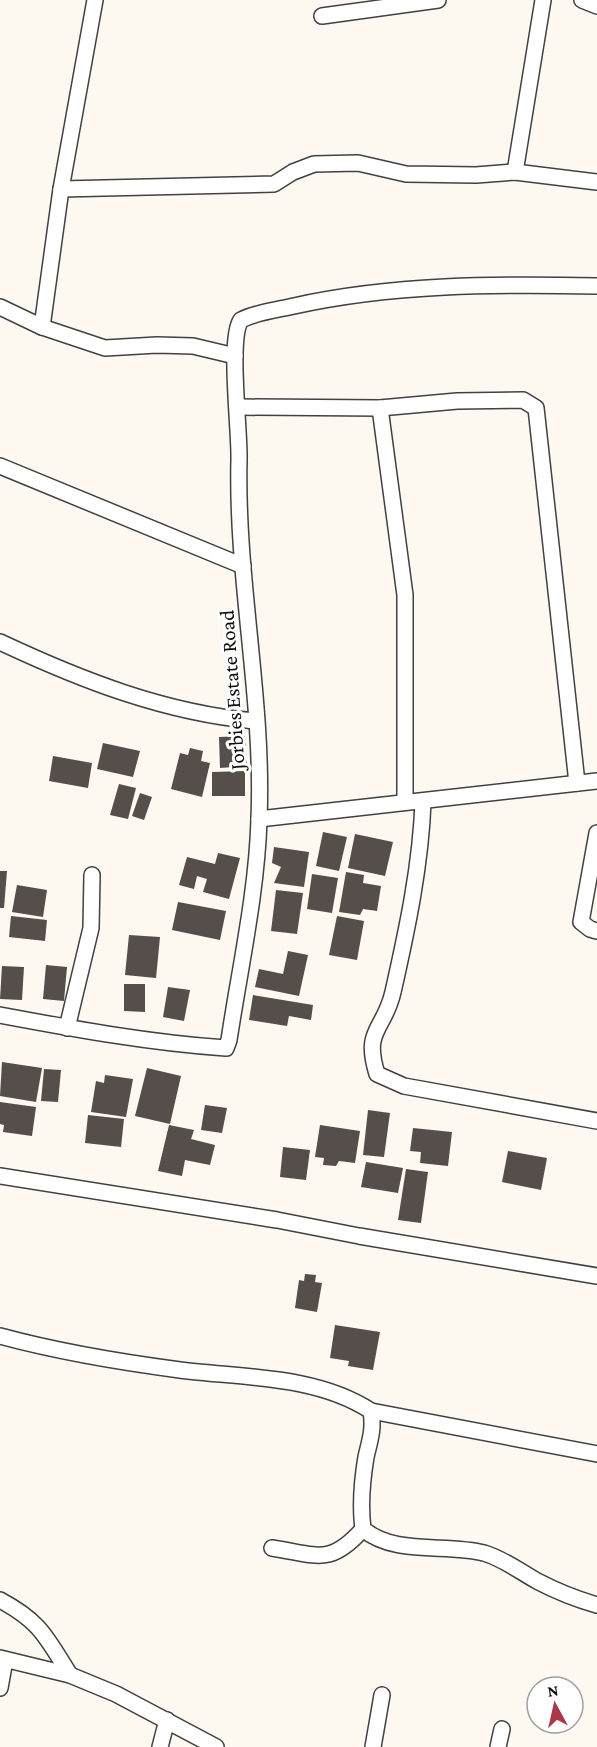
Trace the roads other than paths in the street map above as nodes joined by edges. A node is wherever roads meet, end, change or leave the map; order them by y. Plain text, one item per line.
1 (95, 0) edge
2 (438, 0) edge
3 (543, 0) edge
4 (582, 0) edge
5 (597, 6) edge
6 (322, 16) dead end
7 (515, 172) junction
8 (597, 182) edge
9 (61, 189) junction
10 (597, 286) edge
11 (0, 307) edge
12 (42, 327) junction
13 (235, 356) junction
14 (238, 407) junction
15 (380, 408) junction
16 (0, 466) edge
17 (243, 566) junction
18 (0, 642) edge
19 (255, 721) junction
20 (597, 781) edge
21 (577, 783) junction
22 (423, 801) junction
23 (405, 802) junction
24 (259, 819) junction
25 (597, 833) edge
26 (92, 875) dead end
27 (597, 931) edge
28 (0, 1016) edge
29 (67, 1028) junction
30 (597, 1120) edge
31 (0, 1176) edge
32 (597, 1276) edge
33 (0, 1335) edge
34 (371, 1411) junction
35 (597, 1454) edge
36 (363, 1529) junction
37 (272, 1548) dead end
38 (0, 1600) edge
39 (597, 1605) edge
40 (2, 1659) edge
41 (70, 1675) junction
42 (0, 1688) edge
43 (382, 1695) dead end
44 (166, 1720) junction
45 (502, 1729) dead end
46 (160, 1747) edge
47 (216, 1747) edge
48 (373, 1747) edge
49 (498, 1747) edge

1 - 9 street
2 - 6 street
3 - 7 street
4 - 5 street
7 - 8 street
7 - 9 street
9 - 12 street
10 - 13 street, Jorbies Estate Road
11 - 12 street
12 - 13 street
13 - 14 street, Jorbies Estate Road
14 - 15 street
14 - 17 street, Jorbies Estate Road
15 - 21 street
15 - 23 street
16 - 17 street
17 - 19 street, Jorbies Estate Road
18 - 19 street
19 - 24 street, Jorbies Estate Road
20 - 21 street
21 - 22 street
22 - 23 street
22 - 30 street
23 - 24 street
24 - 29 street, Jorbies Estate Road
25 - 27 street
26 - 29 street
28 - 29 street
31 - 32 street
33 - 34 street
34 - 35 street
34 - 36 street
36 - 37 street
36 - 39 street
38 - 41 street
40 - 41 street
40 - 42 street
41 - 44 street
43 - 48 street
44 - 46 street
44 - 47 street
45 - 49 street

